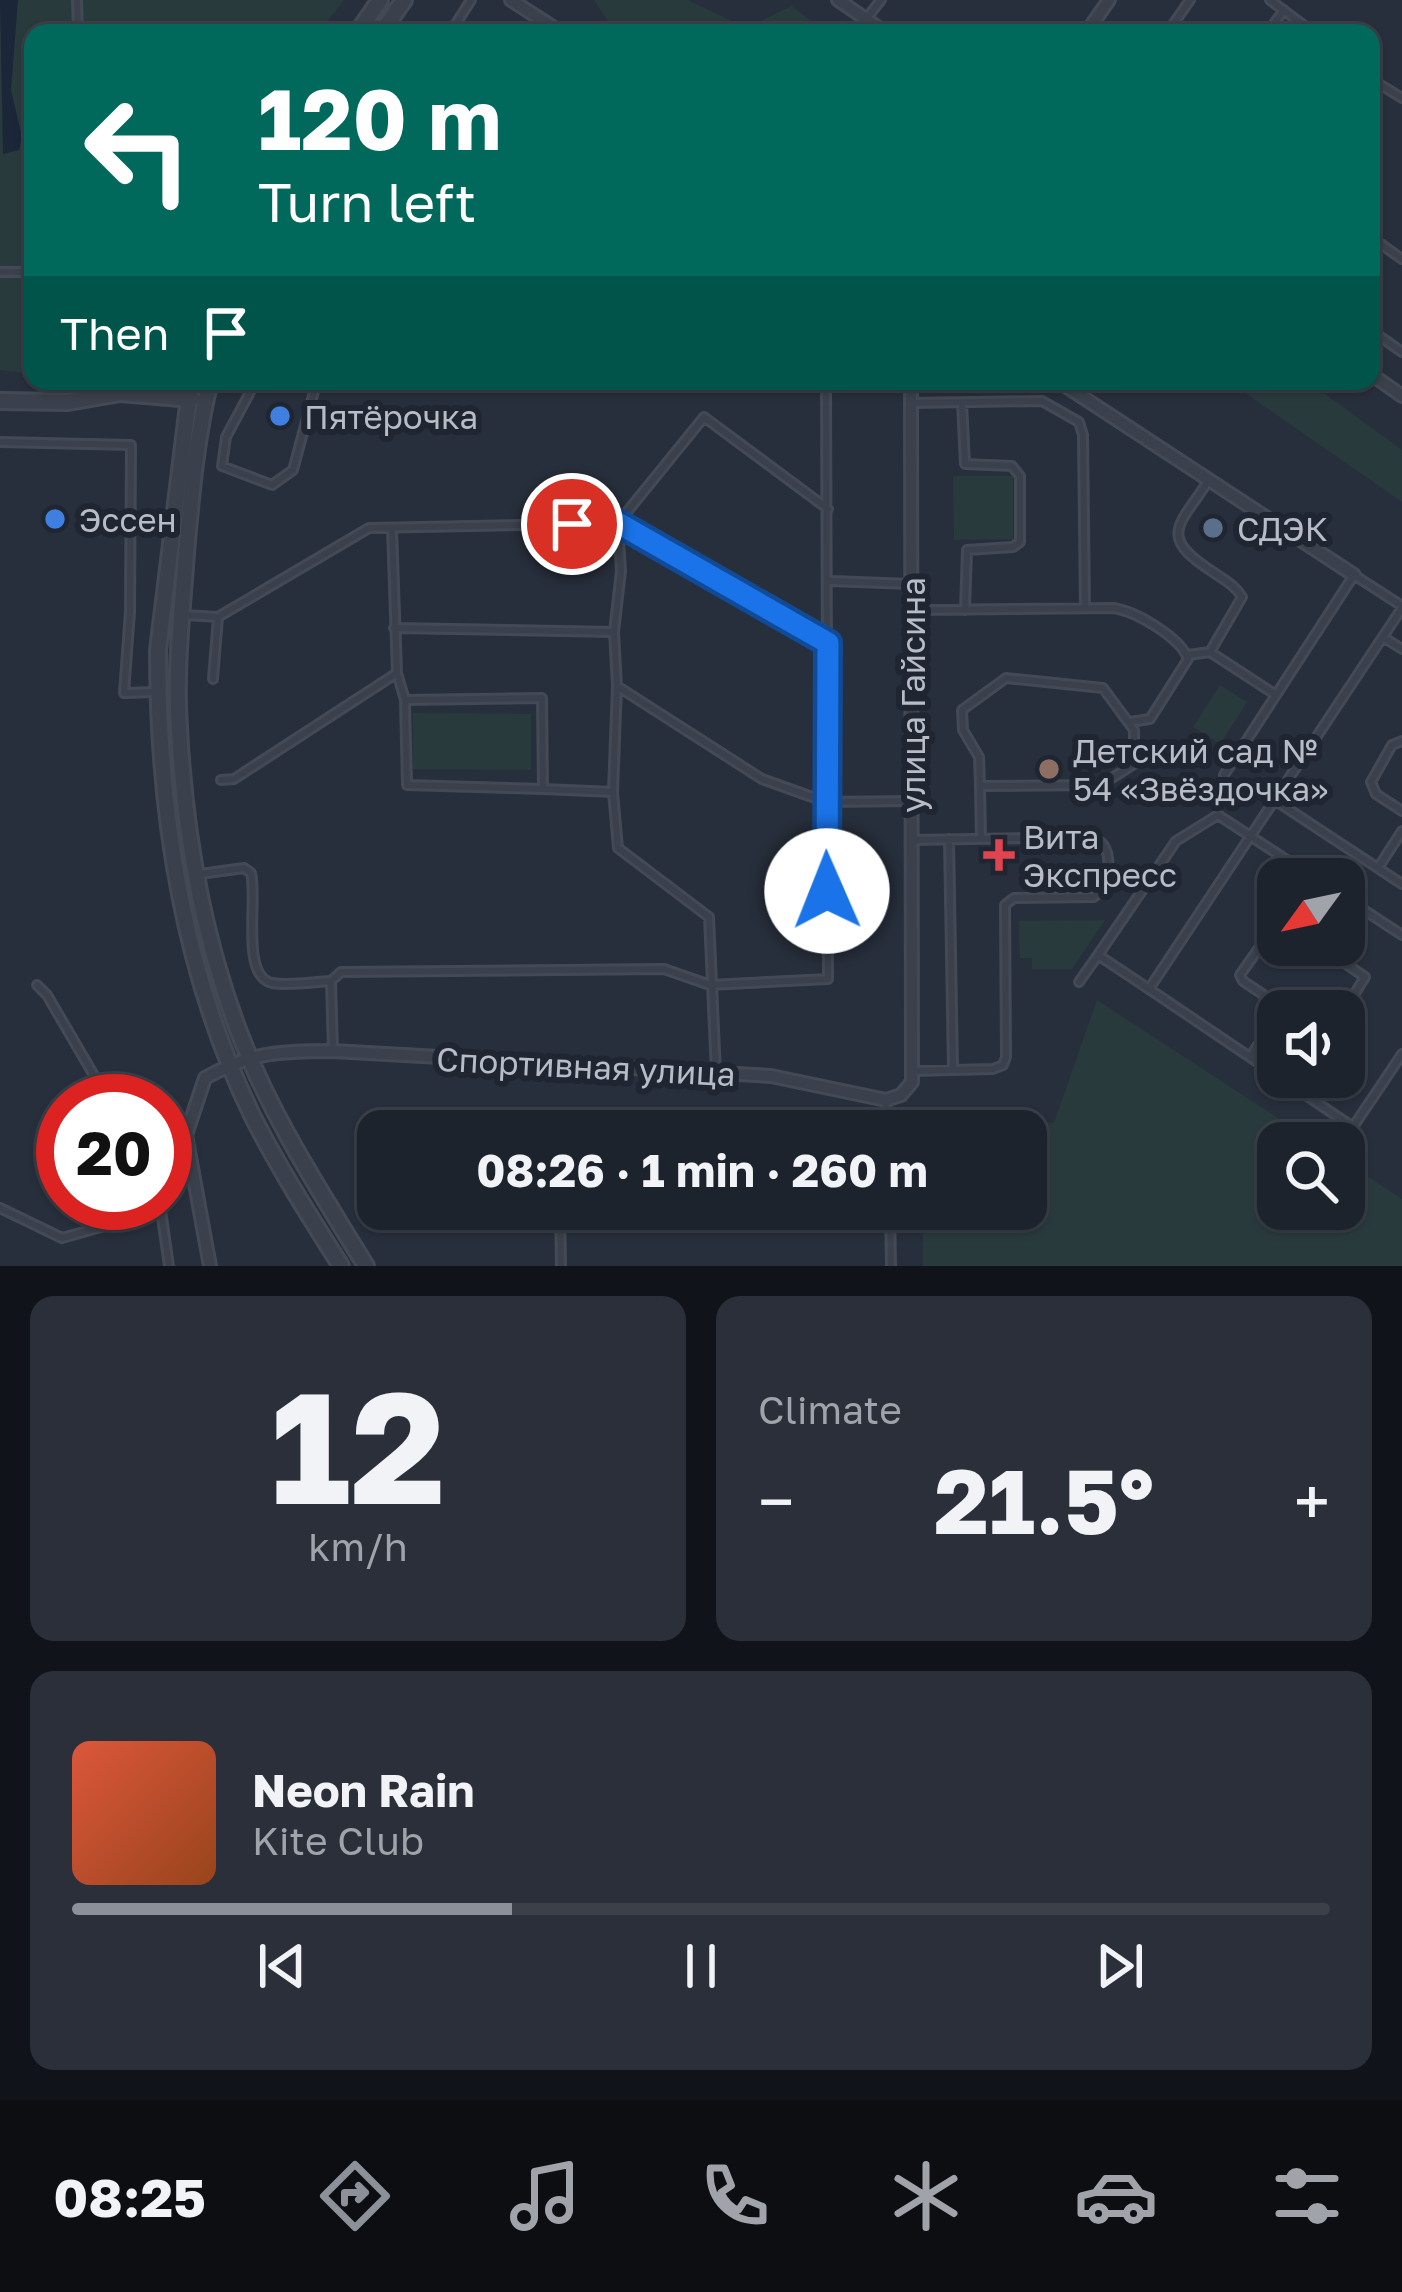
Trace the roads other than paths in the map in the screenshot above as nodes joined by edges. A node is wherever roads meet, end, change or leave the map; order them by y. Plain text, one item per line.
1 (512, 0) edge
2 (838, 0) edge
3 (881, 0) edge
4 (1090, 0) edge
5 (1270, 0) edge
6 (1106, 4) edge
7 (1284, 10) junction
8 (866, 20) junction
9 (548, 24) edge
10 (872, 24) edge
11 (1274, 24) edge
12 (1302, 24) edge
13 (24, 268) edge
14 (0, 272) edge
15 (19, 272) junction
16 (24, 272) edge
17 (189, 390) edge
18 (208, 390) edge
19 (251, 390) edge
20 (316, 390) edge
21 (826, 390) edge
22 (911, 390) edge
23 (1072, 390) edge
24 (187, 398) junction
25 (0, 401) edge
26 (205, 401) junction
27 (911, 403) junction
28 (962, 403) junction
29 (0, 442) edge
30 (1209, 480) junction
31 (828, 509) junction
32 (618, 523) junction
33 (392, 528) junction
34 (1354, 575) junction
35 (829, 581) junction
36 (911, 584) junction
37 (1402, 607) edge
38 (1085, 608) junction
39 (911, 610) junction
40 (964, 610) junction
41 (182, 615) junction
42 (218, 617) junction
43 (394, 628) junction
44 (614, 632) junction
45 (1383, 637) junction
46 (828, 643) junction
47 (1402, 649) edge
48 (1210, 652) junction
49 (1188, 656) junction
50 (397, 673) junction
51 (213, 679) dead end
52 (617, 686) junction
53 (158, 692) junction
54 (1276, 695) junction
55 (405, 700) junction
56 (1130, 722) junction
57 (1402, 741) edge
58 (1224, 775) dead end
59 (221, 780) dead end
60 (980, 786) junction
61 (543, 789) junction
62 (613, 792) junction
63 (912, 801) junction
64 (1276, 801) junction
65 (826, 802) junction
66 (1402, 811) edge
67 (1402, 831) edge
68 (1252, 837) junction
69 (949, 839) junction
70 (980, 839) junction
71 (912, 840) junction
72 (1284, 858) edge
73 (1378, 868) junction
74 (197, 875) junction
75 (1402, 884) edge
76 (1365, 911) edge
77 (1402, 935) edge
78 (1257, 951) edge
79 (1098, 955) junction
80 (1350, 966) edge
81 (332, 981) junction
82 (1079, 982) dead end
83 (37, 985) dead end
84 (710, 985) junction
85 (1149, 989) junction
86 (1357, 990) edge
87 (1257, 992) edge
88 (1257, 1048) edge
89 (333, 1052) junction
90 (1402, 1054) edge
91 (249, 1057) junction
92 (1250, 1058) junction
93 (1257, 1063) edge
94 (230, 1064) junction
95 (953, 1070) junction
96 (716, 1073) junction
97 (92, 1074) edge
98 (912, 1076) junction
99 (1310, 1098) edge
100 (886, 1100) junction
101 (886, 1110) edge
102 (192, 1117) edge
103 (192, 1168) edge
104 (0, 1208) edge
105 (36, 1225) edge
106 (45, 1230) edge
107 (90, 1230) edge
108 (164, 1230) edge
109 (560, 1230) edge
110 (890, 1230) edge
111 (209, 1263) edge
112 (169, 1266) edge
113 (194, 1266) edge
114 (341, 1266) edge
115 (366, 1266) edge
116 (561, 1266) edge
117 (891, 1266) edge

1 - 9 street
2 - 8 street
3 - 8 lane
4 - 6 lane
5 - 7 lane
7 - 11 lane
7 - 12 lane
8 - 10 street
13 - 15 lane
14 - 15 lane
15 - 16 lane
17 - 24 street
18 - 26 street
19 - 20 lane
21 - 31 lane
22 - 27 street, улица Гайсина
23 - 30 street
24 - 25 street
24 - 26 street
24 - 53 street
26 - 41 street
27 - 28 lane
27 - 36 street, улица Гайсина
28 - 38 lane
28 - 40 lane
29 - 53 lane
30 - 34 street
30 - 48 lane
31 - 32 lane
31 - 35 lane
32 - 33 lane
32 - 44 lane
32 - 46 lane
33 - 42 lane
33 - 43 lane
34 - 37 lane
34 - 54 lane
35 - 36 lane
35 - 46 lane
36 - 39 street, улица Гайсина
37 - 45 lane
38 - 40 lane
38 - 49 lane
39 - 40 lane
39 - 63 street, улица Гайсина
41 - 42 lane
41 - 74 street
42 - 51 lane
43 - 44 lane
43 - 50 lane
44 - 52 lane
45 - 47 lane
45 - 64 lane
46 - 65 lane
48 - 49 lane
48 - 54 lane
49 - 56 lane
50 - 55 lane
50 - 59 lane
52 - 62 lane
52 - 65 lane
53 - 94 street
54 - 58 lane
55 - 61 lane
55 - 61 lane
56 - 60 lane
56 - 60 lane
57 - 66 lane
60 - 70 lane
61 - 62 lane
62 - 84 lane
63 - 65 lane
63 - 71 street, улица Гайсина
64 - 68 lane
64 - 73 lane
65 - 84 lane
67 - 73 lane
68 - 72 lane
68 - 79 lane
68 - 85 lane
69 - 70 lane
69 - 71 lane
69 - 95 lane
70 - 95 lane
71 - 98 street, улица Гайсина
73 - 75 lane
74 - 81 lane
74 - 91 street
76 - 77 lane
78 - 87 lane
79 - 82 lane
79 - 85 lane
80 - 86 lane
81 - 84 lane
81 - 89 lane
83 - 97 lane
84 - 96 lane
85 - 92 lane
88 - 92 lane
89 - 91 street, Спортивная улица
89 - 96 street, Спортивная улица
90 - 99 lane
91 - 94 street, Спортивная улица
91 - 115 street
92 - 93 lane
94 - 102 street
94 - 114 street
95 - 98 lane
96 - 100 street, Спортивная улица
98 - 100 street
100 - 101 lane
103 - 111 street
104 - 105 lane
106 - 107 lane
108 - 112 lane
109 - 116 lane
110 - 117 lane
111 - 113 street

